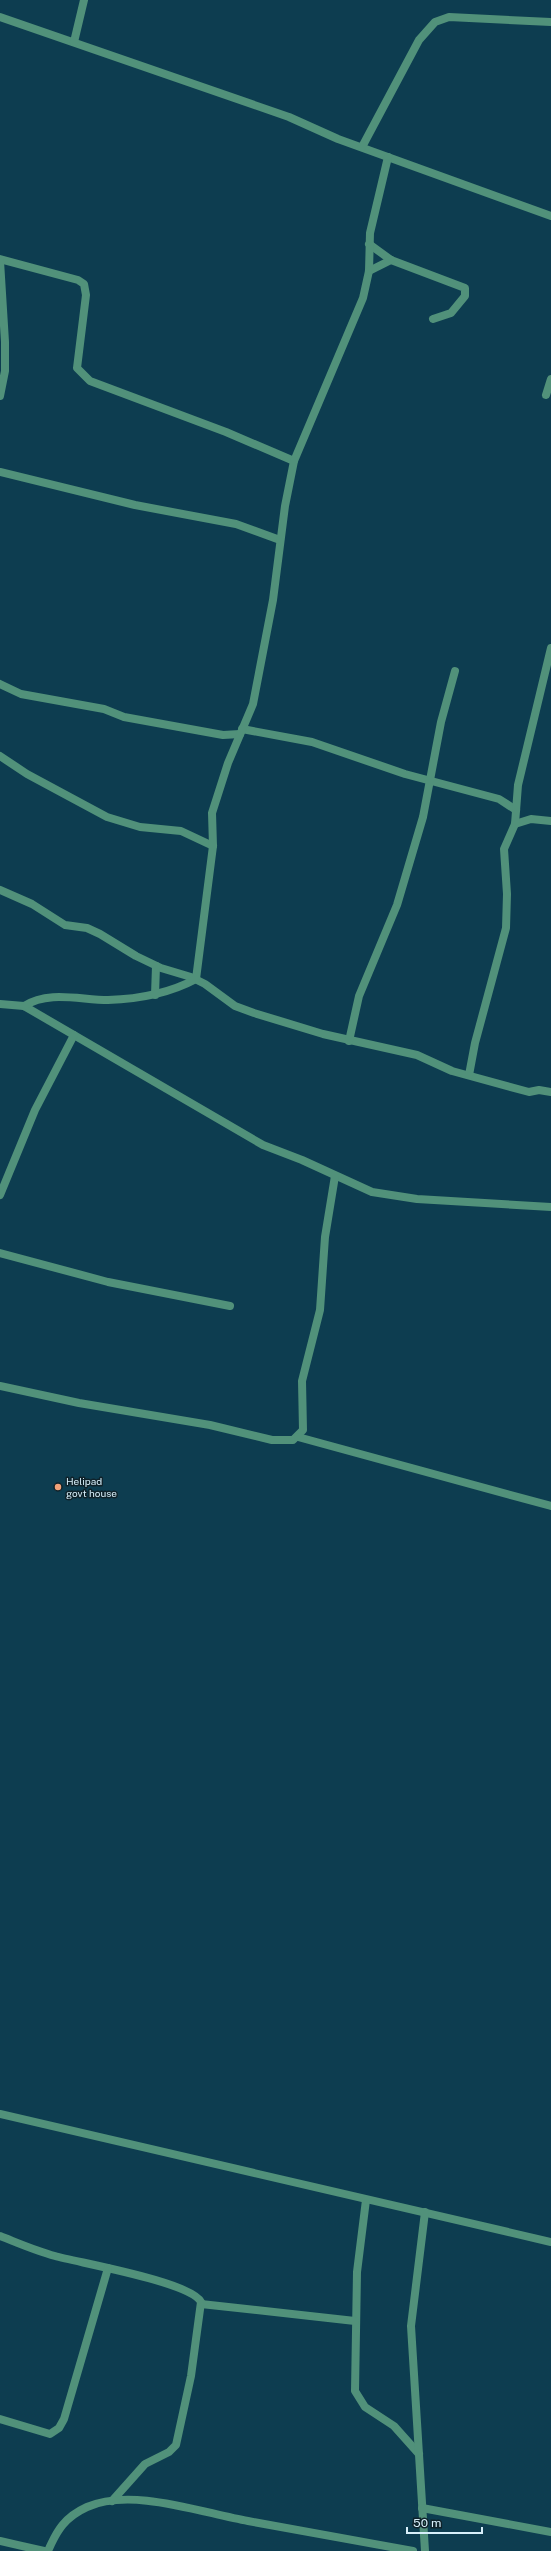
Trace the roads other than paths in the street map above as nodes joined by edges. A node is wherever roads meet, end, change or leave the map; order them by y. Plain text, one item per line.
1 (84, 0) edge
2 (0, 18) edge
3 (551, 22) edge
4 (74, 42) junction
5 (362, 148) junction
6 (388, 157) junction
7 (551, 216) edge
8 (369, 244) junction
9 (0, 260) edge
10 (391, 260) junction
11 (369, 272) junction
12 (433, 320) dead end
13 (551, 379) edge
14 (546, 395) dead end
15 (0, 396) edge
16 (294, 461) junction
17 (0, 472) edge
18 (280, 540) junction
19 (551, 648) edge
20 (455, 671) dead end
21 (0, 684) edge
22 (241, 732) junction
23 (0, 756) edge
24 (430, 781) junction
25 (518, 796) junction
26 (499, 799) junction
27 (516, 811) junction
28 (531, 819) junction
29 (551, 821) edge
30 (515, 824) junction
31 (213, 846) junction
32 (0, 890) edge
33 (156, 966) junction
34 (196, 979) junction
35 (154, 995) junction
36 (0, 1004) edge
37 (24, 1006) junction
38 (74, 1035) junction
39 (349, 1041) junction
40 (469, 1075) junction
41 (551, 1092) edge
42 (335, 1176) junction
43 (2, 1185) edge
44 (0, 1195) edge
45 (551, 1207) edge
46 (0, 1253) edge
47 (230, 1306) dead end
48 (0, 1386) edge
49 (298, 1437) junction
50 (551, 1506) edge
51 (0, 2114) edge
52 (366, 2200) junction
53 (425, 2212) junction
54 (0, 2236) edge
55 (551, 2242) edge
56 (108, 2268) junction
57 (201, 2304) junction
58 (355, 2321) junction
59 (0, 2420) edge
60 (419, 2454) junction
61 (124, 2488) junction
62 (112, 2501) junction
63 (134, 2501) junction
64 (422, 2508) junction
65 (550, 2531) edge
66 (0, 2541) edge
67 (44, 2551) edge
68 (48, 2551) edge
69 (413, 2551) edge
70 (425, 2551) edge

1 - 4 street
2 - 4 street
3 - 5 street
4 - 5 street
5 - 6 street
6 - 7 street
6 - 8 street
8 - 10 street
8 - 11 street
9 - 15 street
9 - 16 street
10 - 11 street
10 - 12 street
11 - 16 street
13 - 14 street
16 - 18 street
17 - 18 street
18 - 22 street
19 - 25 street
20 - 24 street
21 - 22 street
22 - 24 street
22 - 31 street
23 - 31 street
24 - 26 street
24 - 39 street
25 - 26 street
25 - 27 street
26 - 27 street
27 - 28 street
27 - 30 street
28 - 29 street
28 - 30 street
30 - 40 street
31 - 34 street
32 - 33 street
33 - 34 street
33 - 35 street
34 - 35 street
34 - 39 street
35 - 37 street
36 - 37 street
37 - 38 street
38 - 42 street
38 - 43 street
39 - 40 street
40 - 41 street
42 - 45 street
42 - 49 street
43 - 44 street
46 - 47 street
48 - 49 street
49 - 50 street
51 - 52 street
52 - 53 street
52 - 58 street
53 - 55 street
53 - 60 street
54 - 56 street
56 - 57 street
56 - 59 street
57 - 58 street
57 - 61 street
58 - 60 street
60 - 64 street
61 - 62 street
61 - 63 street
62 - 63 street
62 - 68 street
63 - 69 street
64 - 65 street
64 - 70 street
66 - 67 street

